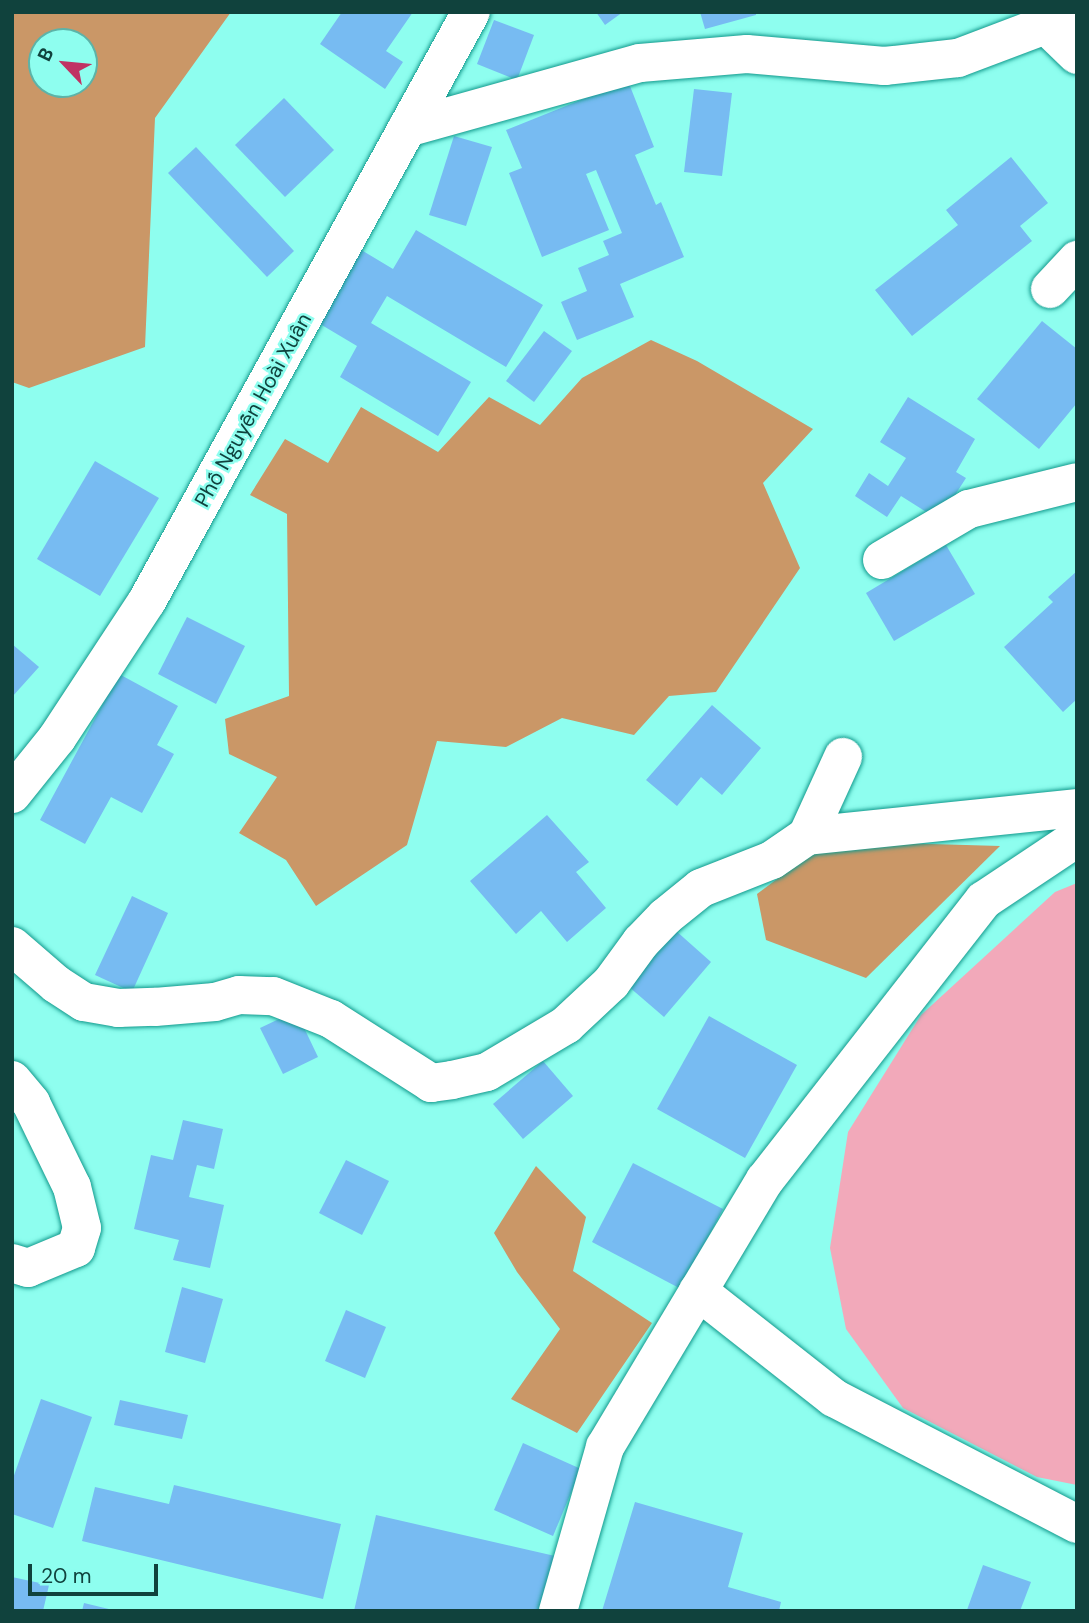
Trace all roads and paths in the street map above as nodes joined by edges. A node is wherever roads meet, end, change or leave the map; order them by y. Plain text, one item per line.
1 (471, 12) edge
2 (1063, 17) edge
3 (1077, 55) edge
4 (407, 128) junction
5 (1077, 260) edge
6 (1050, 289) dead end
7 (1077, 482) edge
8 (882, 561) dead end
9 (844, 757) dead end
10 (12, 794) edge
11 (1077, 808) edge
12 (807, 836) junction
13 (1077, 838) edge
14 (12, 946) edge
15 (12, 1080) edge
16 (12, 1263) edge
17 (698, 1291) junction
18 (1077, 1524) edge
19 (558, 1611) edge

1 - 4 street, Phố Nguyễn Hoài Xuân
2 - 3 street
2 - 4 street
4 - 10 street, Phố Nguyễn Hoài Xuân
5 - 6 street
7 - 8 street
9 - 12 street
11 - 12 street
12 - 14 street
13 - 17 street
15 - 16 street
17 - 18 street
17 - 19 street

